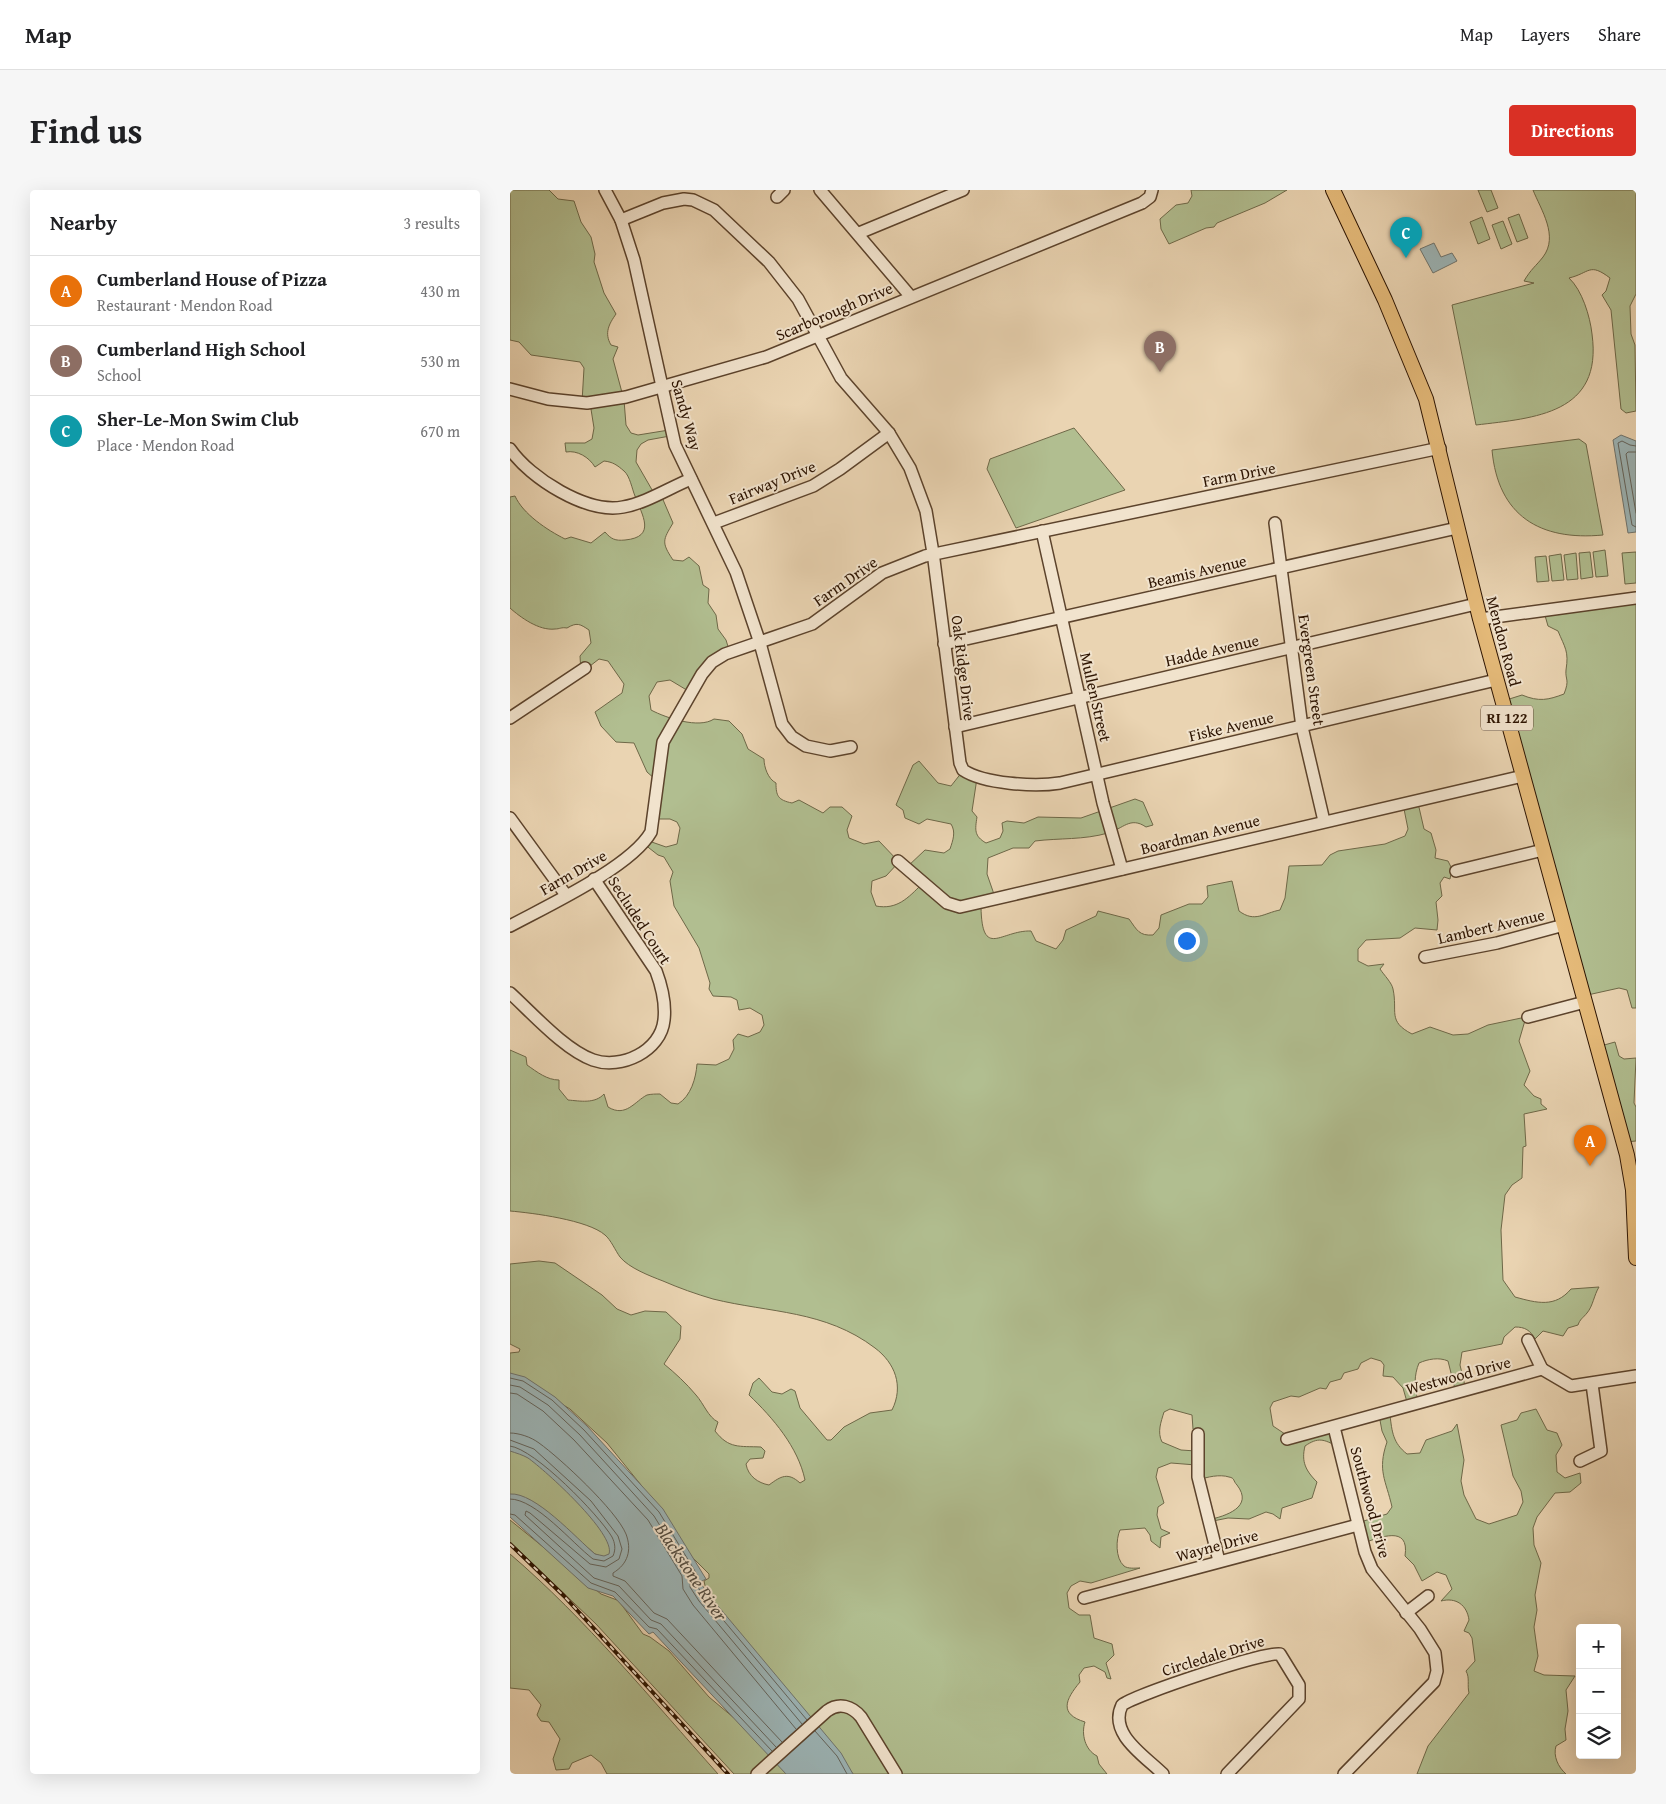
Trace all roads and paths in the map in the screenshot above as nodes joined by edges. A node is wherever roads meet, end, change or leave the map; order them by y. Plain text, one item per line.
1 (605, 190) edge
2 (820, 190) edge
3 (963, 190) edge
4 (1152, 190) edge
5 (1333, 190) edge
6 (621, 220) junction
7 (859, 233) junction
8 (911, 296) junction
9 (818, 336) junction
10 (661, 387) junction
11 (510, 389) edge
12 (889, 433) junction
13 (1440, 448) junction
14 (510, 449) edge
15 (691, 479) junction
16 (714, 523) junction
17 (1275, 523) dead end
18 (1457, 528) junction
19 (1042, 531) junction
20 (934, 557) junction
21 (1282, 568) junction
22 (1636, 598) edge
23 (1476, 604) junction
24 (1061, 618) junction
25 (1480, 618) junction
26 (760, 643) junction
27 (944, 644) junction
28 (1293, 647) junction
29 (585, 668) dead end
30 (1496, 680) junction
31 (1080, 697) junction
32 (510, 718) edge
33 (1302, 726) junction
34 (955, 727) junction
35 (851, 747) dead end
36 (1097, 774) junction
37 (972, 775) joint
38 (1523, 776) junction
39 (510, 818) edge
40 (1324, 821) junction
41 (1543, 850) junction
42 (898, 861) dead end
43 (1122, 869) junction
44 (1456, 871) dead end
45 (594, 879) junction
46 (566, 895) junction
47 (1564, 925) junction
48 (510, 926) edge
49 (1425, 957) dead end
50 (510, 993) edge
51 (1585, 1002) junction
52 (1528, 1017) dead end
53 (1635, 1190) edge
54 (1636, 1258) edge
55 (1528, 1340) dead end
56 (1542, 1369) junction
57 (1636, 1376) edge
58 (1592, 1384) junction
59 (1334, 1427) junction
60 (1198, 1434) dead end
61 (1287, 1439) dead end
62 (1580, 1461) dead end
63 (1358, 1525) junction
64 (1219, 1561) junction
65 (1428, 1596) dead end
66 (1084, 1598) dead end
67 (1406, 1613) junction
68 (761, 1771) edge
69 (896, 1774) edge
70 (1164, 1774) edge
71 (1227, 1774) edge
72 (1344, 1774) edge

1 - 6 street, Sandy Way
2 - 7 street
3 - 7 street
4 - 8 street, Scarborough Drive
5 - 13 main road, Mendon Road / RI 122
6 - 9 street, Oak Ridge Drive
6 - 10 street, Sandy Way
7 - 8 street
8 - 9 street, Scarborough Drive
9 - 10 street, Scarborough Drive
9 - 12 street, Oak Ridge Drive
10 - 11 street, Scarborough Drive
10 - 15 street, Sandy Way
12 - 16 street, Fairway Drive
12 - 20 street, Oak Ridge Drive
13 - 18 main road, Mendon Road / RI 122
13 - 19 street, Farm Drive
14 - 15 street
15 - 16 street, Sandy Way
16 - 26 street, Sandy Way
17 - 21 street, Evergreen Street
18 - 21 street, Beamis Avenue
18 - 23 main road, Mendon Road / RI 122
19 - 20 street, Farm Drive
19 - 24 street, Mullen Street
20 - 26 street, Farm Drive
20 - 27 street, Oak Ridge Drive
21 - 24 street, Beamis Avenue
21 - 28 street, Evergreen Street
22 - 25 street
23 - 25 main road, Mendon Road / RI 122
23 - 28 street, Hadde Avenue
24 - 27 street, Beamis Avenue
24 - 31 street, Mullen Street
25 - 30 main road, Mendon Road / RI 122
26 - 35 street, Sandy Way
26 - 45 street, Farm Drive
27 - 34 street, Oak Ridge Drive
28 - 31 street, Hadde Avenue
28 - 33 street, Evergreen Street
29 - 32 street
30 - 33 street, Fiske Avenue
30 - 38 main road, Mendon Road / RI 122
31 - 34 street, Hadde Avenue
31 - 36 street, Mullen Street
33 - 36 street, Fiske Avenue
33 - 40 street, Evergreen Street
34 - 37 street, Oak Ridge Drive
36 - 37 street, Fiske Avenue
36 - 43 street, Mullen Street
38 - 40 street, Boardman Avenue
38 - 41 main road, Mendon Road / RI 122
39 - 46 street
40 - 43 street, Boardman Avenue
41 - 44 street
41 - 47 main road, Mendon Road / RI 122
42 - 43 street, Boardman Avenue
45 - 46 street, Farm Drive
45 - 50 street, Secluded Court
46 - 48 street, Farm Drive
47 - 49 street, Lambert Avenue
47 - 51 main road, Mendon Road / RI 122
51 - 52 street
51 - 53 main road, Mendon Road / RI 122
53 - 54 main road, Mendon Road / RI 122
55 - 56 street
56 - 58 street
56 - 59 street, Westwood Drive
57 - 58 street
58 - 62 street
59 - 61 street, Westwood Drive
59 - 63 street, Southwood Drive
60 - 64 street
63 - 64 street, Wayne Drive
63 - 67 street, Southwood Drive
64 - 66 street, Wayne Drive
65 - 67 street
67 - 72 street, Southwood Drive
68 - 69 street
70 - 71 street, Circledale Drive

